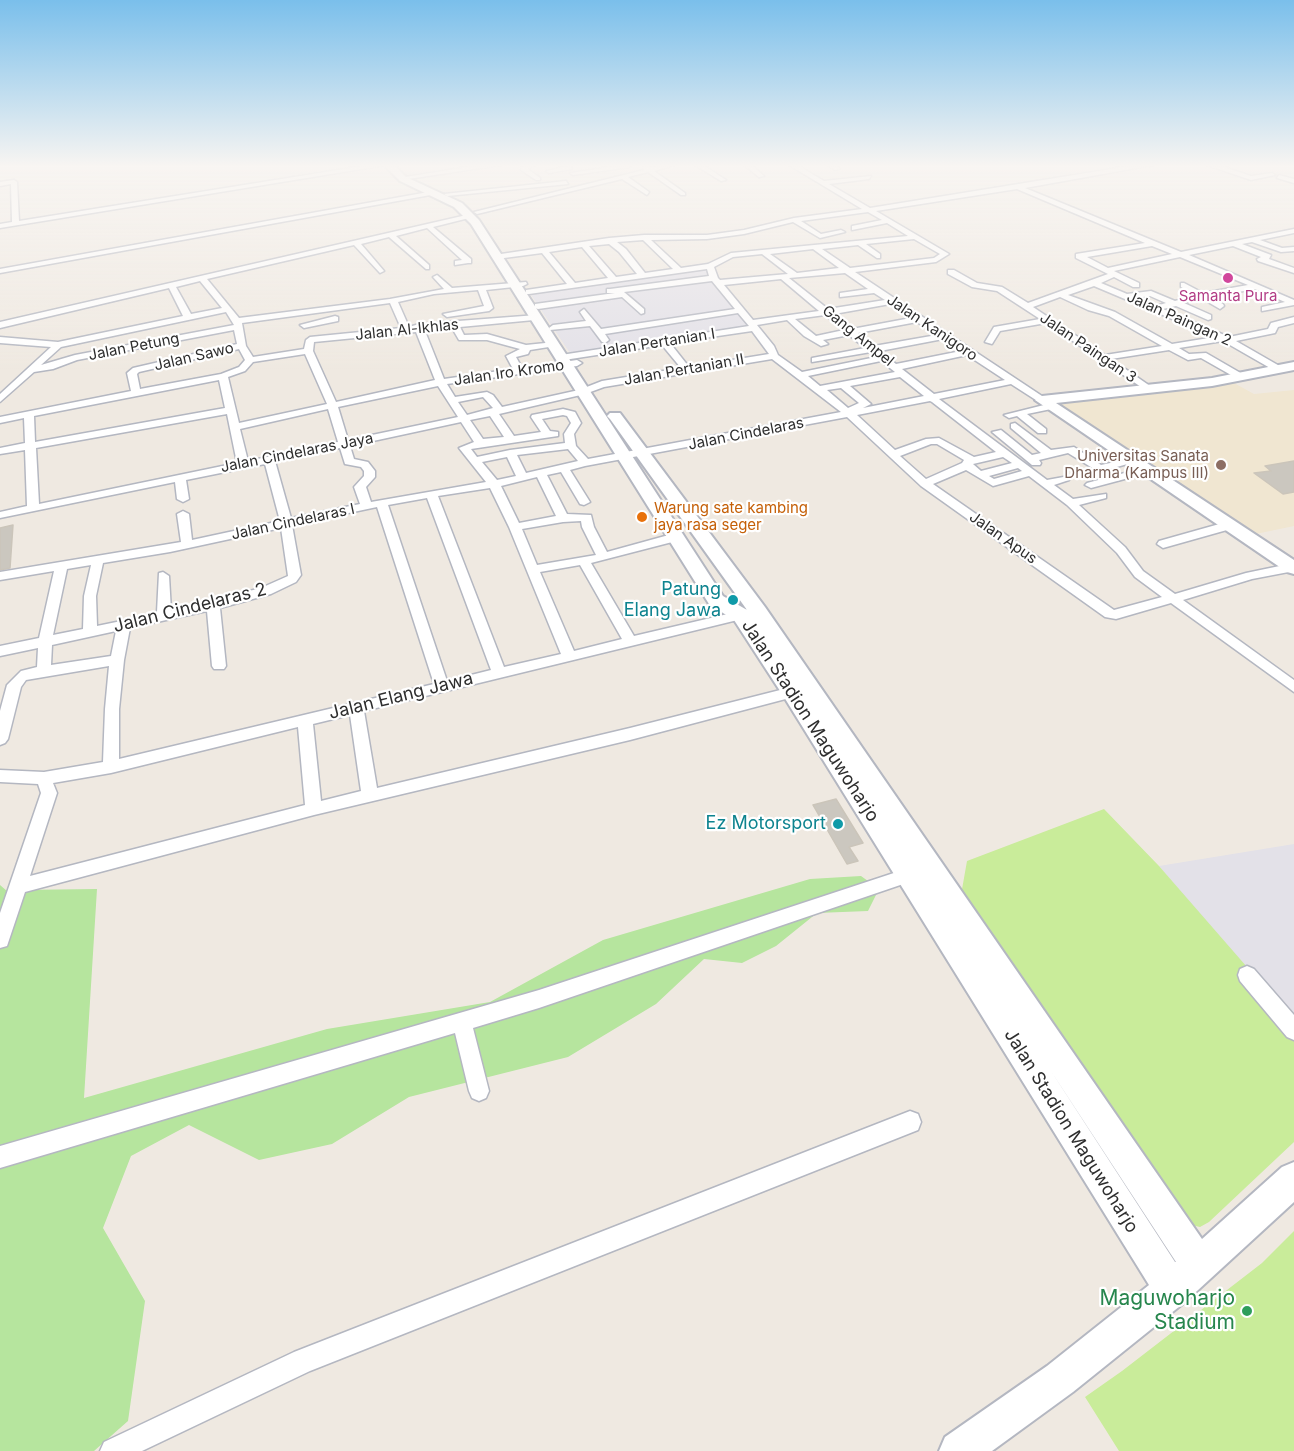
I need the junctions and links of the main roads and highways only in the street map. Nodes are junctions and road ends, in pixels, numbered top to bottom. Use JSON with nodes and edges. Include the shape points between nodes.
{"nodes":[{"id":1,"x":480,"y":233,"type":"edge"},
{"id":2,"x":484,"y":233,"type":"edge"},
{"id":3,"x":543,"y":323,"type":"junction"},
{"id":4,"x":1287,"y":368,"type":"edge"},
{"id":5,"x":588,"y":390,"type":"junction"},
{"id":6,"x":634,"y":454,"type":"junction"},
{"id":7,"x":1294,"y":568,"type":"edge"},
{"id":8,"x":739,"y":586,"type":"junction"},
{"id":9,"x":712,"y":593,"type":"junction"},
{"id":10,"x":749,"y":613,"type":"junction"},
{"id":11,"x":961,"y":935,"type":"junction"},
{"id":12,"x":1294,"y":1179,"type":"edge"},
{"id":13,"x":1185,"y":1277,"type":"junction"},
{"id":14,"x":959,"y":1451,"type":"edge"}],
"edges":[{"from":1,"to":3,"type":"main road","name":"Jalan Stadion Maguwoharjo"},
{"from":2,"to":3,"type":"main road","name":"Jalan Stadion Maguwoharjo","via":[[504,256]]},
{"from":3,"to":5,"type":"main road","name":"Jalan Stadion Maguwoharjo"},
{"from":4,"to":7,"type":"main road","via":[[1047,403]]},
{"from":5,"to":6,"type":"main road","name":"Jalan Stadion Maguwoharjo"},
{"from":5,"to":6,"type":"main road","name":"Jalan Stadion Maguwoharjo","via":[[585,418]]},
{"from":6,"to":8,"type":"main road","name":"Jalan Stadion Maguwoharjo"},
{"from":6,"to":9,"type":"main road","name":"Jalan Stadion Maguwoharjo","via":[[676,537]]},
{"from":8,"to":9,"type":"main road"},
{"from":8,"to":10,"type":"main road","name":"Jalan Stadion Maguwoharjo"},
{"from":9,"to":10,"type":"main road","name":"Jalan Stadion Maguwoharjo","via":[[721,604]]},
{"from":10,"to":11,"type":"main road","name":"Jalan Stadion Maguwoharjo"},
{"from":10,"to":11,"type":"main road","name":"Jalan Stadion Maguwoharjo","via":[[792,692],[909,875]]},
{"from":11,"to":13,"type":"main road","name":"Jalan Stadion Maguwoharjo"},
{"from":11,"to":13,"type":"main road","name":"Jalan Stadion Maguwoharjo"},
{"from":12,"to":13,"type":"main road"},
{"from":13,"to":14,"type":"main road","via":[[1060,1379]]}]}
